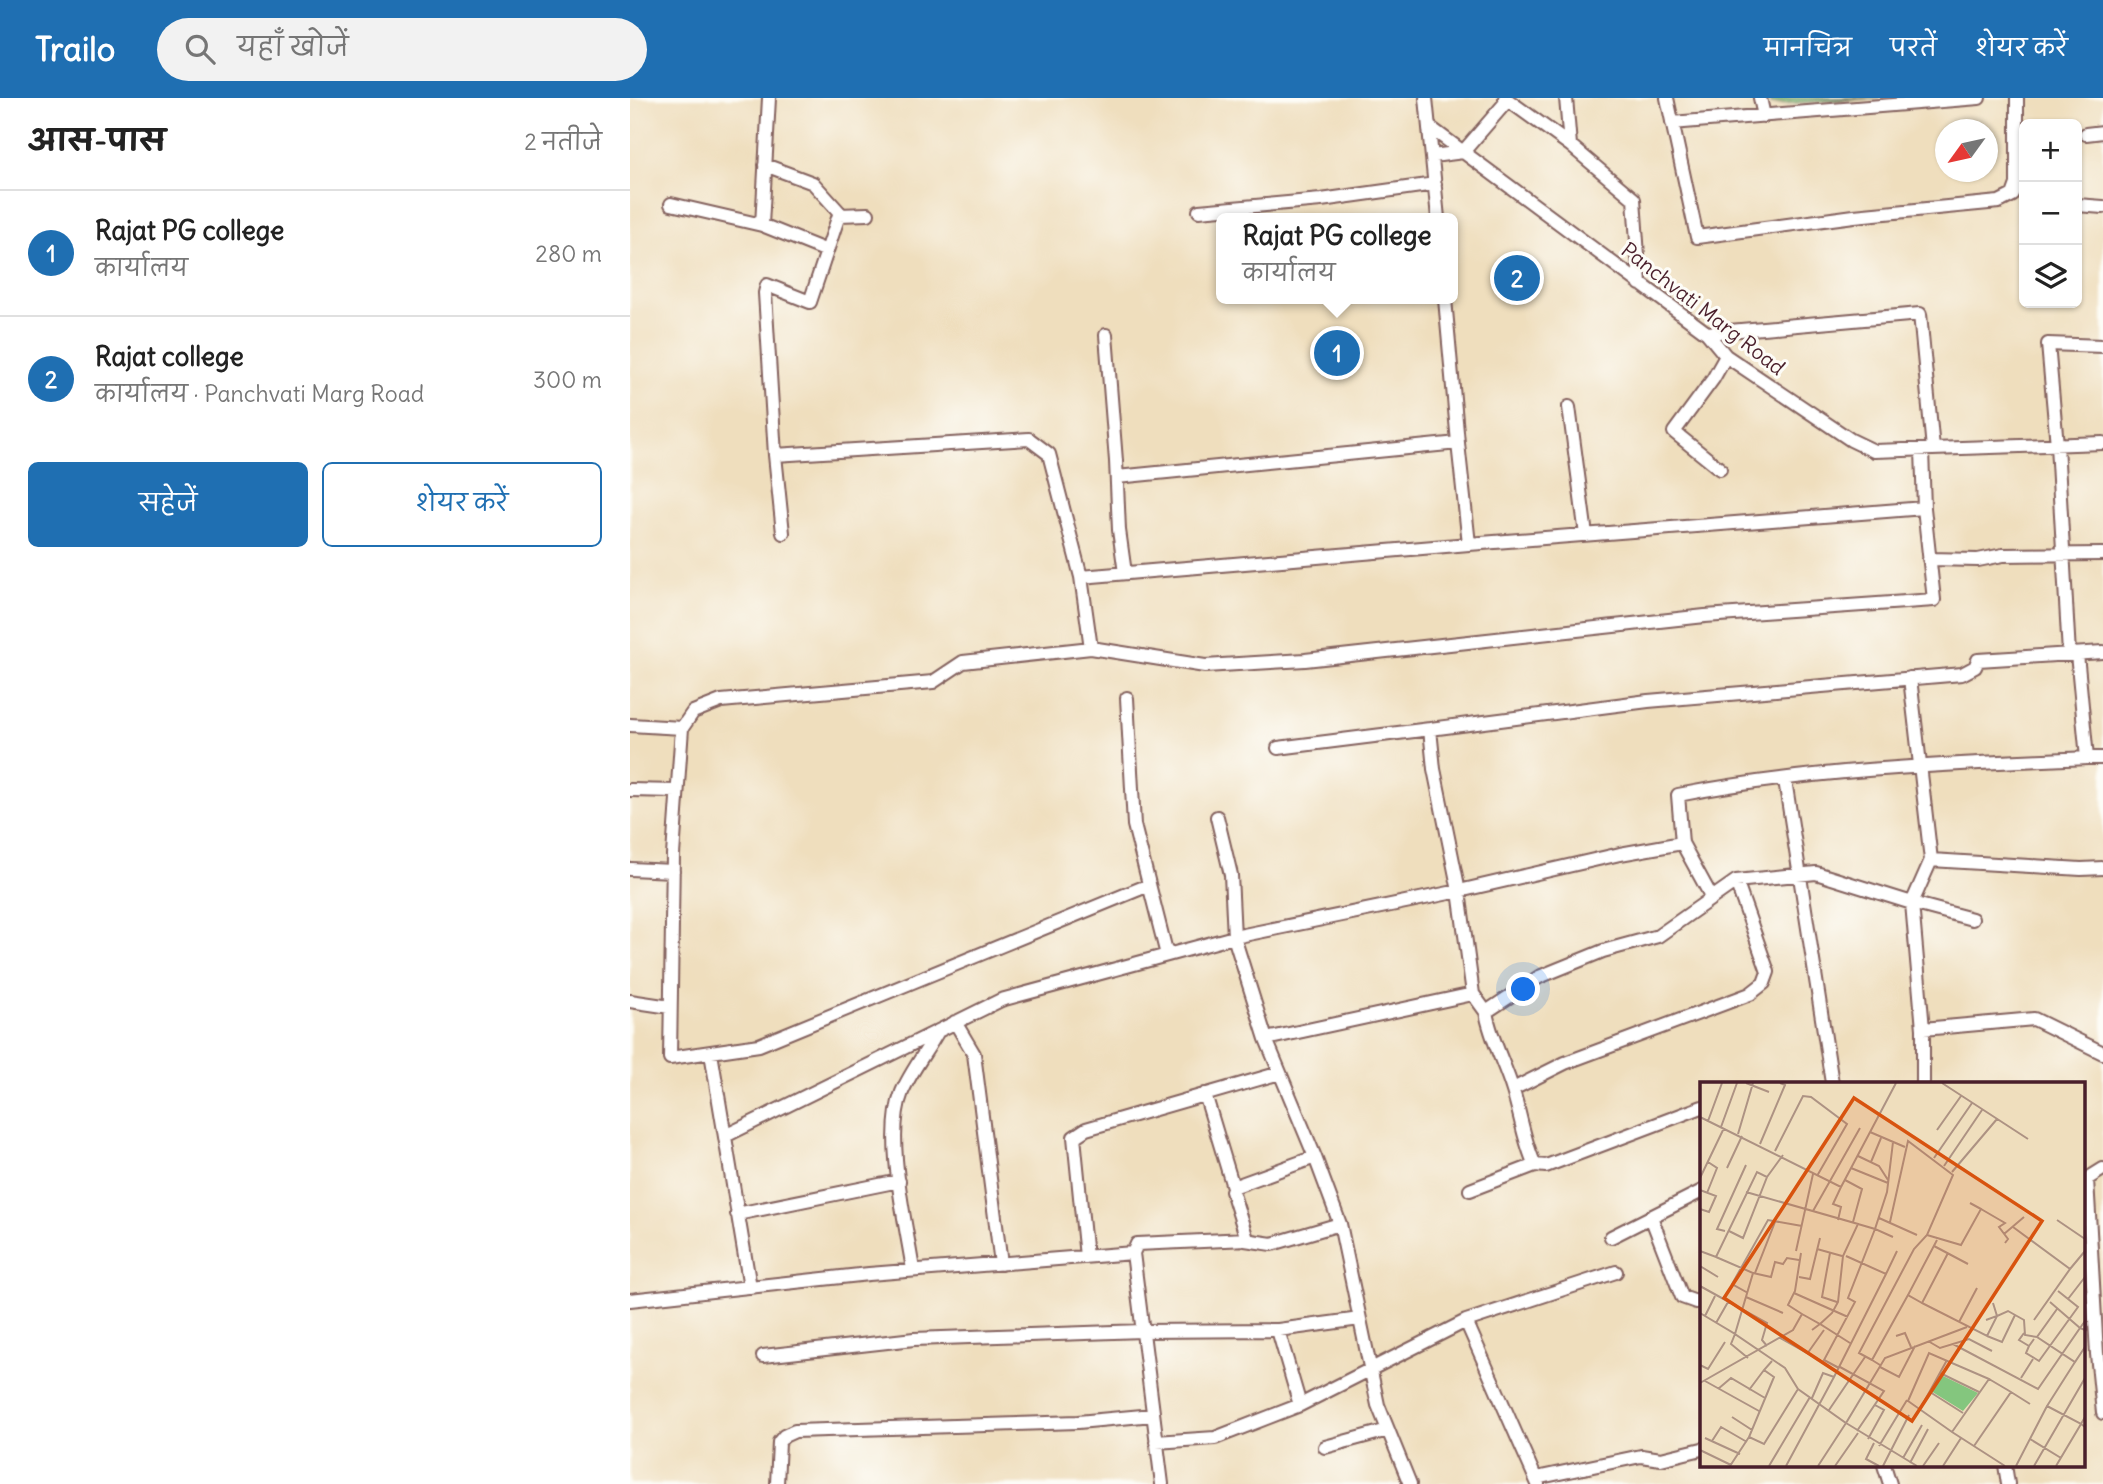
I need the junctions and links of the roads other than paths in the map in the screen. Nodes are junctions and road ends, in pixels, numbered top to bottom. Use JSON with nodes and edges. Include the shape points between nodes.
{"nodes":[{"id":1,"x":769,"y":98,"type":"edge"},
{"id":2,"x":1426,"y":98,"type":"edge"},
{"id":3,"x":1566,"y":98,"type":"edge"},
{"id":4,"x":1667,"y":98,"type":"edge"},
{"id":5,"x":1760,"y":98,"type":"edge"},
{"id":6,"x":1979,"y":98,"type":"edge"},
{"id":7,"x":2017,"y":98,"type":"edge"},
{"id":8,"x":1506,"y":99,"type":"edge"},
{"id":9,"x":1897,"y":101,"type":"edge"},
{"id":10,"x":1765,"y":116,"type":"junction"},
{"id":11,"x":1672,"y":123,"type":"junction"},
{"id":12,"x":1431,"y":128,"type":"junction"},
{"id":13,"x":2103,"y":132,"type":"edge"},
{"id":14,"x":2086,"y":134,"type":"dead end"},
{"id":15,"x":1570,"y":145,"type":"junction"},
{"id":16,"x":1463,"y":152,"type":"junction"},
{"id":17,"x":1433,"y":156,"type":"junction"},
{"id":18,"x":765,"y":166,"type":"junction"},
{"id":19,"x":1435,"y":184,"type":"junction"},
{"id":20,"x":2018,"y":196,"type":"edge"},
{"id":21,"x":671,"y":204,"type":"dead end"},
{"id":22,"x":2082,"y":205,"type":"edge"},
{"id":23,"x":2103,"y":207,"type":"edge"},
{"id":24,"x":1199,"y":211,"type":"dead end"},
{"id":25,"x":1438,"y":213,"type":"edge"},
{"id":26,"x":868,"y":214,"type":"dead end"},
{"id":27,"x":842,"y":215,"type":"junction"},
{"id":28,"x":762,"y":225,"type":"junction"},
{"id":29,"x":827,"y":250,"type":"junction"},
{"id":30,"x":1640,"y":284,"type":"junction"},
{"id":31,"x":1446,"y":304,"type":"edge"},
{"id":32,"x":1707,"y":333,"type":"junction"},
{"id":33,"x":1106,"y":335,"type":"dead end"},
{"id":34,"x":2103,"y":346,"type":"edge"},
{"id":35,"x":1726,"y":356,"type":"junction"},
{"id":36,"x":1569,"y":407,"type":"dead end"},
{"id":37,"x":1458,"y":443,"type":"junction"},
{"id":38,"x":2103,"y":443,"type":"edge"},
{"id":39,"x":2057,"y":445,"type":"junction"},
{"id":40,"x":1928,"y":450,"type":"junction"},
{"id":41,"x":775,"y":456,"type":"junction"},
{"id":42,"x":1720,"y":468,"type":"dead end"},
{"id":43,"x":1117,"y":477,"type":"junction"},
{"id":44,"x":1924,"y":508,"type":"junction"},
{"id":45,"x":783,"y":533,"type":"dead end"},
{"id":46,"x":1586,"y":535,"type":"junction"},
{"id":47,"x":1469,"y":544,"type":"junction"},
{"id":48,"x":2103,"y":554,"type":"edge"},
{"id":49,"x":2064,"y":555,"type":"junction"},
{"id":50,"x":1929,"y":559,"type":"junction"},
{"id":51,"x":1125,"y":573,"type":"junction"},
{"id":52,"x":1081,"y":577,"type":"junction"},
{"id":53,"x":1091,"y":648,"type":"junction"},
{"id":54,"x":2103,"y":652,"type":"edge"},
{"id":55,"x":2073,"y":654,"type":"junction"},
{"id":56,"x":1910,"y":678,"type":"junction"},
{"id":57,"x":1127,"y":698,"type":"dead end"},
{"id":58,"x":630,"y":725,"type":"edge"},
{"id":59,"x":682,"y":728,"type":"junction"},
{"id":60,"x":1430,"y":729,"type":"junction"},
{"id":61,"x":1278,"y":748,"type":"dead end"},
{"id":62,"x":2087,"y":758,"type":"junction"},
{"id":63,"x":2103,"y":758,"type":"edge"},
{"id":64,"x":1920,"y":767,"type":"junction"},
{"id":65,"x":2103,"y":768,"type":"edge"},
{"id":66,"x":1785,"y":780,"type":"junction"},
{"id":67,"x":630,"y":790,"type":"edge"},
{"id":68,"x":677,"y":792,"type":"junction"},
{"id":69,"x":1217,"y":817,"type":"dead end"},
{"id":70,"x":1682,"y":843,"type":"junction"},
{"id":71,"x":1931,"y":860,"type":"junction"},
{"id":72,"x":2103,"y":868,"type":"edge"},
{"id":73,"x":630,"y":869,"type":"edge"},
{"id":74,"x":673,"y":871,"type":"junction"},
{"id":75,"x":1800,"y":874,"type":"junction"},
{"id":76,"x":1736,"y":881,"type":"junction"},
{"id":77,"x":1149,"y":885,"type":"junction"},
{"id":78,"x":1459,"y":891,"type":"junction"},
{"id":79,"x":1712,"y":898,"type":"junction"},
{"id":80,"x":1912,"y":903,"type":"junction"},
{"id":81,"x":1972,"y":919,"type":"dead end"},
{"id":82,"x":1234,"y":937,"type":"junction"},
{"id":83,"x":1167,"y":955,"type":"junction"},
{"id":84,"x":1473,"y":994,"type":"junction"},
{"id":85,"x":630,"y":1002,"type":"edge"},
{"id":86,"x":670,"y":1007,"type":"junction"},
{"id":87,"x":1486,"y":1012,"type":"junction"},
{"id":88,"x":955,"y":1022,"type":"junction"},
{"id":89,"x":1923,"y":1029,"type":"junction"},
{"id":90,"x":938,"y":1031,"type":"junction"},
{"id":91,"x":1266,"y":1039,"type":"junction"},
{"id":92,"x":711,"y":1053,"type":"junction"},
{"id":93,"x":2103,"y":1053,"type":"edge"},
{"id":94,"x":1280,"y":1073,"type":"junction"},
{"id":95,"x":1832,"y":1082,"type":"edge"},
{"id":96,"x":1923,"y":1082,"type":"edge"},
{"id":97,"x":1513,"y":1089,"type":"junction"},
{"id":98,"x":1205,"y":1094,"type":"junction"},
{"id":99,"x":1700,"y":1108,"type":"edge"},
{"id":100,"x":724,"y":1136,"type":"junction"},
{"id":101,"x":1315,"y":1157,"type":"junction"},
{"id":102,"x":1535,"y":1165,"type":"junction"},
{"id":103,"x":2103,"y":1169,"type":"edge"},
{"id":104,"x":899,"y":1181,"type":"junction"},
{"id":105,"x":1233,"y":1187,"type":"junction"},
{"id":106,"x":1470,"y":1190,"type":"dead end"},
{"id":107,"x":1700,"y":1192,"type":"edge"},
{"id":108,"x":737,"y":1214,"type":"junction"},
{"id":109,"x":1651,"y":1217,"type":"junction"},
{"id":110,"x":1340,"y":1224,"type":"junction"},
{"id":111,"x":1611,"y":1237,"type":"dead end"},
{"id":112,"x":1245,"y":1240,"type":"junction"},
{"id":113,"x":1133,"y":1254,"type":"junction"},
{"id":114,"x":1086,"y":1257,"type":"junction"},
{"id":115,"x":1001,"y":1264,"type":"junction"},
{"id":116,"x":913,"y":1270,"type":"junction"},
{"id":117,"x":1616,"y":1272,"type":"dead end"},
{"id":118,"x":750,"y":1287,"type":"junction"},
{"id":119,"x":630,"y":1300,"type":"edge"},
{"id":120,"x":1700,"y":1301,"type":"edge"},
{"id":121,"x":1360,"y":1319,"type":"junction"},
{"id":122,"x":1466,"y":1321,"type":"junction"},
{"id":123,"x":1278,"y":1329,"type":"junction"},
{"id":124,"x":1142,"y":1331,"type":"junction"},
{"id":125,"x":2100,"y":1353,"type":"edge"},
{"id":126,"x":763,"y":1356,"type":"dead end"},
{"id":127,"x":1371,"y":1368,"type":"junction"},
{"id":128,"x":1300,"y":1405,"type":"junction"},
{"id":129,"x":2103,"y":1413,"type":"edge"},
{"id":130,"x":1153,"y":1415,"type":"junction"},
{"id":131,"x":1388,"y":1430,"type":"junction"},
{"id":132,"x":1156,"y":1442,"type":"junction"},
{"id":133,"x":1325,"y":1447,"type":"dead end"},
{"id":134,"x":1700,"y":1449,"type":"edge"},
{"id":135,"x":1884,"y":1466,"type":"edge"},
{"id":136,"x":2006,"y":1466,"type":"edge"},
{"id":137,"x":1537,"y":1481,"type":"edge"},
{"id":138,"x":777,"y":1484,"type":"edge"},
{"id":139,"x":1161,"y":1484,"type":"edge"},
{"id":140,"x":1410,"y":1484,"type":"edge"},
{"id":141,"x":1890,"y":1484,"type":"edge"},
{"id":142,"x":2008,"y":1484,"type":"edge"}],
"edges":[{"from":1,"to":18,"type":"street"},
{"from":2,"to":12,"type":"street"},
{"from":3,"to":15,"type":"street"},
{"from":4,"to":11,"type":"street"},
{"from":5,"to":10,"type":"street"},
{"from":6,"to":9,"type":"street"},
{"from":7,"to":20,"type":"street"},
{"from":8,"to":15,"type":"street"},
{"from":8,"to":16,"type":"street"},
{"from":9,"to":10,"type":"street"},
{"from":10,"to":11,"type":"street"},
{"from":11,"to":20,"type":"street","via":[[1697,237],[1986,204]]},
{"from":12,"to":16,"type":"street","name":"Panchvati Marg Road"},
{"from":12,"to":17,"type":"street"},
{"from":13,"to":14,"type":"street"},
{"from":15,"to":30,"type":"street","via":[[1634,199]]},
{"from":16,"to":17,"type":"street"},
{"from":16,"to":30,"type":"street","name":"Panchvati Marg Road"},
{"from":17,"to":19,"type":"street"},
{"from":18,"to":27,"type":"street","via":[[813,183]]},
{"from":18,"to":28,"type":"street"},
{"from":19,"to":24,"type":"street"},
{"from":19,"to":25,"type":"street"},
{"from":21,"to":28,"type":"street"},
{"from":22,"to":23,"type":"street"},
{"from":26,"to":27,"type":"street"},
{"from":27,"to":29,"type":"street"},
{"from":28,"to":29,"type":"street"},
{"from":29,"to":41,"type":"street","via":[[810,302],[767,285]]},
{"from":30,"to":32,"type":"street","name":"Panchvati Marg Road"},
{"from":31,"to":37,"type":"street"},
{"from":32,"to":35,"type":"street","name":"Panchvati Marg Road"},
{"from":32,"to":40,"type":"street","via":[[1920,314]]},
{"from":33,"to":43,"type":"street"},
{"from":34,"to":39,"type":"street","via":[[2048,344]]},
{"from":35,"to":40,"type":"street","name":"Panchvati Marg Road","via":[[1874,451]]},
{"from":35,"to":42,"type":"street","via":[[1674,432]]},
{"from":36,"to":46,"type":"street"},
{"from":37,"to":43,"type":"street"},
{"from":37,"to":47,"type":"street"},
{"from":38,"to":39,"type":"street","name":"Panchvati Marg Road"},
{"from":39,"to":40,"type":"street","name":"Panchvati Marg Road"},
{"from":39,"to":49,"type":"street"},
{"from":40,"to":44,"type":"street"},
{"from":41,"to":45,"type":"street"},
{"from":41,"to":52,"type":"street","via":[[1029,439],[1049,454]]},
{"from":43,"to":51,"type":"street"},
{"from":44,"to":46,"type":"street"},
{"from":44,"to":50,"type":"street"},
{"from":46,"to":47,"type":"street"},
{"from":47,"to":51,"type":"street"},
{"from":48,"to":49,"type":"street"},
{"from":49,"to":50,"type":"street"},
{"from":49,"to":55,"type":"street"},
{"from":50,"to":53,"type":"street","via":[[1934,600],[1705,616],[1218,666]]},
{"from":51,"to":52,"type":"street"},
{"from":52,"to":53,"type":"street"},
{"from":53,"to":59,"type":"street","via":[[963,662],[933,682],[721,701],[693,712]]},
{"from":54,"to":55,"type":"street"},
{"from":55,"to":56,"type":"street","via":[[1978,660],[1962,674]]},
{"from":55,"to":62,"type":"street"},
{"from":56,"to":60,"type":"street","via":[[1648,701]]},
{"from":56,"to":64,"type":"street"},
{"from":57,"to":77,"type":"street","via":[[1134,825]]},
{"from":58,"to":59,"type":"street"},
{"from":59,"to":68,"type":"street"},
{"from":60,"to":61,"type":"street"},
{"from":60,"to":78,"type":"street"},
{"from":62,"to":63,"type":"street"},
{"from":62,"to":64,"type":"street"},
{"from":63,"to":65,"type":"street"},
{"from":64,"to":66,"type":"street"},
{"from":64,"to":71,"type":"street"},
{"from":66,"to":70,"type":"street","via":[[1678,795]]},
{"from":66,"to":75,"type":"street"},
{"from":67,"to":68,"type":"street"},
{"from":68,"to":74,"type":"street"},
{"from":69,"to":82,"type":"street","via":[[1231,875]]},
{"from":70,"to":78,"type":"street"},
{"from":70,"to":79,"type":"street"},
{"from":71,"to":72,"type":"street"},
{"from":71,"to":80,"type":"street"},
{"from":73,"to":74,"type":"street"},
{"from":74,"to":86,"type":"street"},
{"from":75,"to":76,"type":"street"},
{"from":75,"to":80,"type":"street","via":[[1816,873]]},
{"from":75,"to":95,"type":"street"},
{"from":76,"to":79,"type":"street"},
{"from":76,"to":97,"type":"street","via":[[1768,972],[1764,983],[1750,994],[1565,1063]]},
{"from":77,"to":83,"type":"street"},
{"from":77,"to":92,"type":"street","via":[[759,1045]]},
{"from":78,"to":82,"type":"street"},
{"from":78,"to":84,"type":"street"},
{"from":79,"to":87,"type":"street","via":[[1658,936],[1603,951],[1539,977]]},
{"from":80,"to":81,"type":"street"},
{"from":80,"to":89,"type":"street"},
{"from":82,"to":83,"type":"street"},
{"from":82,"to":91,"type":"street"},
{"from":83,"to":88,"type":"street","via":[[1001,999]]},
{"from":84,"to":87,"type":"street"},
{"from":84,"to":91,"type":"street"},
{"from":85,"to":86,"type":"street"},
{"from":86,"to":92,"type":"street","via":[[670,1059]]},
{"from":87,"to":97,"type":"street"},
{"from":88,"to":90,"type":"street"},
{"from":88,"to":115,"type":"street","via":[[974,1054]]},
{"from":89,"to":93,"type":"street","via":[[2034,1019]]},
{"from":89,"to":96,"type":"street"},
{"from":90,"to":100,"type":"street"},
{"from":90,"to":104,"type":"street","via":[[902,1093],[894,1130]]},
{"from":91,"to":94,"type":"street"},
{"from":92,"to":100,"type":"street"},
{"from":94,"to":98,"type":"street"},
{"from":94,"to":101,"type":"street"},
{"from":97,"to":102,"type":"street"},
{"from":98,"to":105,"type":"street"},
{"from":98,"to":114,"type":"street","via":[[1086,1129],[1074,1137]]},
{"from":99,"to":102,"type":"street","via":[[1546,1166]]},
{"from":100,"to":108,"type":"street"},
{"from":101,"to":105,"type":"street"},
{"from":101,"to":110,"type":"street"},
{"from":102,"to":106,"type":"street"},
{"from":103,"to":125,"type":"street","via":[[2087,1179]]},
{"from":104,"to":108,"type":"street"},
{"from":104,"to":116,"type":"street"},
{"from":105,"to":112,"type":"street","via":[[1248,1237]]},
{"from":107,"to":109,"type":"street"},
{"from":108,"to":118,"type":"street"},
{"from":109,"to":111,"type":"street"},
{"from":109,"to":120,"type":"street","via":[[1682,1297]]},
{"from":110,"to":112,"type":"street","via":[[1272,1244]]},
{"from":110,"to":121,"type":"street"},
{"from":112,"to":113,"type":"street","via":[[1137,1244]]},
{"from":113,"to":114,"type":"street"},
{"from":113,"to":124,"type":"street"},
{"from":114,"to":115,"type":"street"},
{"from":115,"to":116,"type":"street"},
{"from":116,"to":118,"type":"street"},
{"from":117,"to":122,"type":"street"},
{"from":118,"to":119,"type":"street"},
{"from":121,"to":123,"type":"street"},
{"from":121,"to":127,"type":"street"},
{"from":122,"to":127,"type":"street"},
{"from":122,"to":137,"type":"street"},
{"from":123,"to":124,"type":"street"},
{"from":123,"to":128,"type":"street"},
{"from":124,"to":126,"type":"street","via":[[914,1339]]},
{"from":124,"to":130,"type":"street"},
{"from":125,"to":129,"type":"street"},
{"from":127,"to":128,"type":"street"},
{"from":127,"to":131,"type":"street"},
{"from":128,"to":132,"type":"street","via":[[1215,1438]]},
{"from":130,"to":132,"type":"street"},
{"from":130,"to":138,"type":"street","via":[[1078,1422],[795,1431],[779,1442]]},
{"from":131,"to":133,"type":"street"},
{"from":131,"to":140,"type":"street"},
{"from":132,"to":139,"type":"street"},
{"from":134,"to":137,"type":"street","via":[[1661,1459],[1642,1456]]},
{"from":135,"to":141,"type":"street"},
{"from":136,"to":142,"type":"street"}]}
